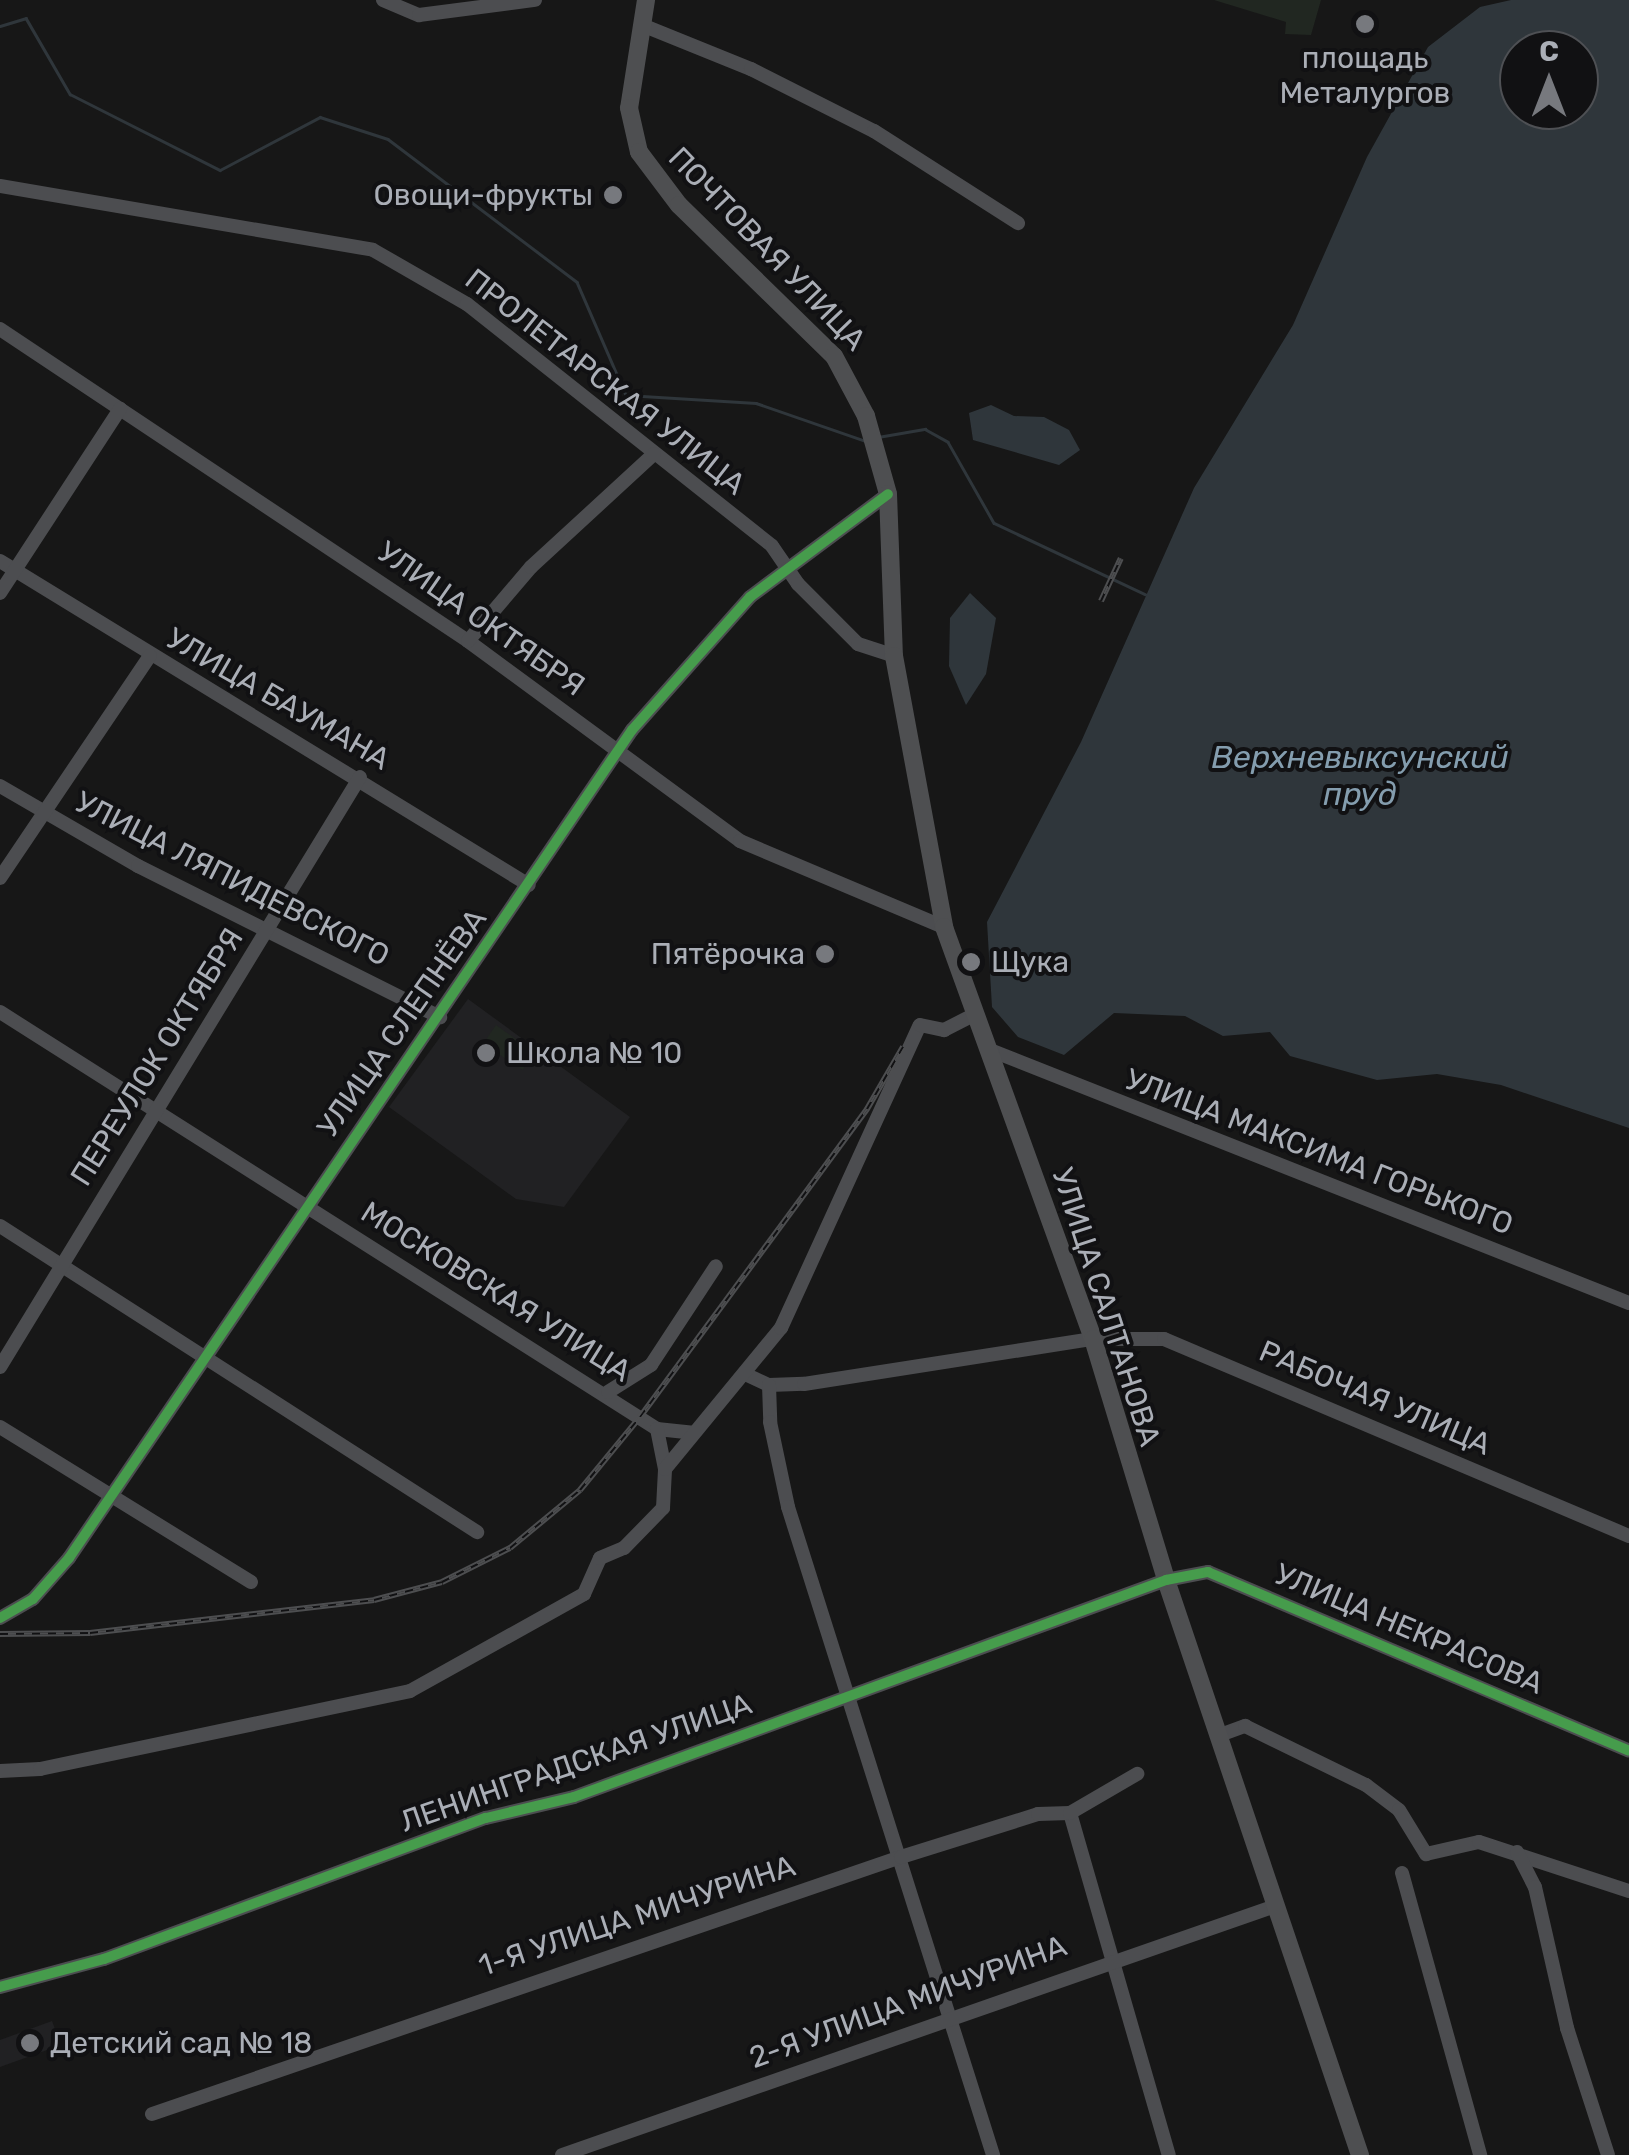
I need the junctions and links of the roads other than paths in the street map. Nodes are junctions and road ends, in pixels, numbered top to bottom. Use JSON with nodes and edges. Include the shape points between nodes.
{"nodes":[{"id":1,"x":383,"y":0,"type":"edge"},
{"id":2,"x":535,"y":0,"type":"edge"},
{"id":3,"x":646,"y":0,"type":"edge"},
{"id":4,"x":642,"y":25,"type":"junction"},
{"id":5,"x":0,"y":186,"type":"edge"},
{"id":6,"x":1018,"y":223,"type":"dead end"},
{"id":7,"x":0,"y":330,"type":"edge"},
{"id":8,"x":120,"y":409,"type":"junction"},
{"id":9,"x":654,"y":454,"type":"junction"},
{"id":10,"x":879,"y":460,"type":"joint"},
{"id":11,"x":888,"y":494,"type":"junction"},
{"id":12,"x":0,"y":561,"type":"edge"},
{"id":13,"x":789,"y":564,"type":"junction"},
{"id":14,"x":14,"y":570,"type":"junction"},
{"id":15,"x":0,"y":593,"type":"edge"},
{"id":16,"x":468,"y":640,"type":"junction"},
{"id":17,"x":150,"y":656,"type":"junction"},
{"id":18,"x":894,"y":656,"type":"junction"},
{"id":19,"x":618,"y":749,"type":"junction"},
{"id":20,"x":360,"y":777,"type":"junction"},
{"id":21,"x":0,"y":786,"type":"edge"},
{"id":22,"x":44,"y":813,"type":"junction"},
{"id":23,"x":0,"y":878,"type":"edge"},
{"id":24,"x":529,"y":885,"type":"junction"},
{"id":25,"x":944,"y":927,"type":"junction"},
{"id":26,"x":268,"y":932,"type":"junction"},
{"id":27,"x":0,"y":1012,"type":"edge"},
{"id":28,"x":973,"y":1015,"type":"junction"},
{"id":29,"x":440,"y":1018,"type":"junction"},
{"id":30,"x":990,"y":1050,"type":"junction"},
{"id":31,"x":154,"y":1109,"type":"junction"},
{"id":32,"x":305,"y":1203,"type":"junction"},
{"id":33,"x":0,"y":1226,"type":"edge"},
{"id":34,"x":62,"y":1262,"type":"junction"},
{"id":35,"x":716,"y":1266,"type":"dead end"},
{"id":36,"x":1629,"y":1303,"type":"edge"},
{"id":37,"x":1093,"y":1338,"type":"junction"},
{"id":38,"x":206,"y":1353,"type":"junction"},
{"id":39,"x":0,"y":1367,"type":"edge"},
{"id":40,"x":745,"y":1374,"type":"junction"},
{"id":41,"x":770,"y":1385,"type":"junction"},
{"id":42,"x":608,"y":1392,"type":"junction"},
{"id":43,"x":0,"y":1426,"type":"edge"},
{"id":44,"x":657,"y":1429,"type":"junction"},
{"id":45,"x":693,"y":1433,"type":"junction"},
{"id":46,"x":665,"y":1470,"type":"junction"},
{"id":47,"x":111,"y":1495,"type":"junction"},
{"id":48,"x":478,"y":1532,"type":"dead end"},
{"id":49,"x":1629,"y":1536,"type":"edge"},
{"id":50,"x":1166,"y":1580,"type":"junction"},
{"id":51,"x":251,"y":1582,"type":"dead end"},
{"id":52,"x":0,"y":1618,"type":"edge"},
{"id":53,"x":850,"y":1693,"type":"junction"},
{"id":54,"x":1220,"y":1735,"type":"junction"},
{"id":55,"x":1629,"y":1751,"type":"edge"},
{"id":56,"x":0,"y":1772,"type":"edge"},
{"id":57,"x":1137,"y":1774,"type":"dead end"},
{"id":58,"x":1070,"y":1813,"type":"junction"},
{"id":59,"x":1518,"y":1852,"type":"junction"},
{"id":60,"x":901,"y":1857,"type":"junction"},
{"id":61,"x":1547,"y":1860,"type":"junction"},
{"id":62,"x":1402,"y":1873,"type":"dead end"},
{"id":63,"x":1535,"y":1887,"type":"junction"},
{"id":64,"x":1629,"y":1892,"type":"edge"},
{"id":65,"x":1275,"y":1906,"type":"junction"},
{"id":66,"x":1113,"y":1959,"type":"junction"},
{"id":67,"x":0,"y":1987,"type":"edge"},
{"id":68,"x":951,"y":2016,"type":"junction"},
{"id":69,"x":152,"y":2114,"type":"dead end"},
{"id":70,"x":992,"y":2152,"type":"edge"},
{"id":71,"x":562,"y":2155,"type":"edge"},
{"id":72,"x":975,"y":2155,"type":"edge"},
{"id":73,"x":1169,"y":2155,"type":"edge"},
{"id":74,"x":1360,"y":2155,"type":"edge"},
{"id":75,"x":1480,"y":2155,"type":"edge"},
{"id":76,"x":1608,"y":2155,"type":"edge"}],
"edges":[{"from":1,"to":2,"type":"street","via":[[419,16]]},
{"from":3,"to":4,"type":"main road","name":"ПОЧТОВАЯ УЛИЦА"},
{"from":4,"to":6,"type":"street","via":[[874,131]]},
{"from":4,"to":10,"type":"main road","name":"ПОЧТОВАЯ УЛИЦА","via":[[629,108],[639,152],[678,205],[834,356],[866,416]]},
{"from":5,"to":9,"type":"street","name":"ПРОЛЕТАРСКАЯ УЛИЦА","via":[[373,250],[467,304]]},
{"from":7,"to":8,"type":"street","name":"УЛИЦА ОКТЯБРЯ"},
{"from":8,"to":14,"type":"street"},
{"from":8,"to":16,"type":"street","name":"УЛИЦА ОКТЯБРЯ"},
{"from":9,"to":13,"type":"street","name":"ПРОЛЕТАРСКАЯ УЛИЦА"},
{"from":9,"to":16,"type":"street","via":[[531,567]]},
{"from":10,"to":11,"type":"main road","name":"УЛИЦА САЛТАНОВА"},
{"from":11,"to":13,"type":"street","name":"УЛИЦА СЛЕПНЁВА"},
{"from":11,"to":18,"type":"main road","name":"УЛИЦА САЛТАНОВА"},
{"from":12,"to":14,"type":"street","name":"УЛИЦА БАУМАНА"},
{"from":13,"to":18,"type":"street","name":"ПРОЛЕТАРСКАЯ УЛИЦА","via":[[798,584],[858,644]]},
{"from":13,"to":19,"type":"street","name":"УЛИЦА СЛЕПНЁВА","via":[[712,637]]},
{"from":14,"to":15,"type":"street"},
{"from":14,"to":17,"type":"street","name":"УЛИЦА БАУМАНА"},
{"from":16,"to":19,"type":"street","name":"УЛИЦА ОКТЯБРЯ"},
{"from":17,"to":20,"type":"street","name":"УЛИЦА БАУМАНА"},
{"from":17,"to":22,"type":"street"},
{"from":18,"to":25,"type":"main road","name":"УЛИЦА САЛТАНОВА"},
{"from":19,"to":24,"type":"street","name":"УЛИЦА СЛЕПНЁВА"},
{"from":19,"to":25,"type":"street","name":"УЛИЦА ОКТЯБРЯ","via":[[740,841]]},
{"from":20,"to":24,"type":"street","name":"УЛИЦА БАУМАНА"},
{"from":20,"to":26,"type":"street","name":"ПЕРЕУЛОК ОКТЯБРЯ"},
{"from":21,"to":22,"type":"street","name":"УЛИЦА ЛЯПИДЕВСКОГО"},
{"from":22,"to":23,"type":"street"},
{"from":22,"to":26,"type":"street","name":"УЛИЦА ЛЯПИДЕВСКОГО"},
{"from":24,"to":29,"type":"street","name":"УЛИЦА СЛЕПНЁВА"},
{"from":25,"to":28,"type":"main road","name":"УЛИЦА САЛТАНОВА"},
{"from":26,"to":29,"type":"street","name":"УЛИЦА ЛЯПИДЕВСКОГО"},
{"from":26,"to":31,"type":"street","name":"ПЕРЕУЛОК ОКТЯБРЯ"},
{"from":27,"to":31,"type":"street","name":"МОСКОВСКАЯ УЛИЦА"},
{"from":28,"to":30,"type":"main road","name":"УЛИЦА САЛТАНОВА"},
{"from":28,"to":40,"type":"street","via":[[944,1030],[920,1026],[781,1328]]},
{"from":29,"to":32,"type":"street","name":"УЛИЦА СЛЕПНЁВА"},
{"from":30,"to":36,"type":"street","name":"УЛИЦА МАКСИМА ГОРЬКОГО"},
{"from":30,"to":37,"type":"main road","name":"УЛИЦА САЛТАНОВА"},
{"from":31,"to":32,"type":"street","name":"МОСКОВСКАЯ УЛИЦА"},
{"from":31,"to":34,"type":"street","name":"ПЕРЕУЛОК ОКТЯБРЯ"},
{"from":32,"to":38,"type":"street","name":"УЛИЦА СЛЕПНЁВА"},
{"from":32,"to":42,"type":"street","name":"МОСКОВСКАЯ УЛИЦА"},
{"from":33,"to":34,"type":"street"},
{"from":34,"to":38,"type":"street"},
{"from":34,"to":39,"type":"street","name":"ПЕРЕУЛОК ОКТЯБРЯ"},
{"from":35,"to":42,"type":"street","via":[[658,1356]]},
{"from":37,"to":41,"type":"street","name":"РАБОЧАЯ УЛИЦА","via":[[1046,1351]]},
{"from":37,"to":49,"type":"street","name":"РАБОЧАЯ УЛИЦА","via":[[1164,1339]]},
{"from":37,"to":50,"type":"main road","name":"УЛИЦА САЛТАНОВА"},
{"from":38,"to":47,"type":"street","name":"УЛИЦА СЛЕПНЁВА"},
{"from":38,"to":48,"type":"street"},
{"from":40,"to":41,"type":"street"},
{"from":40,"to":45,"type":"street"},
{"from":41,"to":53,"type":"street","via":[[770,1422],[788,1507]]},
{"from":42,"to":44,"type":"street","name":"МОСКОВСКАЯ УЛИЦА"},
{"from":43,"to":47,"type":"street"},
{"from":44,"to":45,"type":"street"},
{"from":44,"to":46,"type":"street"},
{"from":45,"to":46,"type":"street"},
{"from":46,"to":56,"type":"street","via":[[663,1508],[624,1548],[600,1558],[584,1594],[410,1691]]},
{"from":47,"to":51,"type":"street"},
{"from":47,"to":52,"type":"street","name":"УЛИЦА СЛЕПНЁВА","via":[[50,1582]]},
{"from":50,"to":53,"type":"street","name":"ЛЕНИНГРАДСКАЯ УЛИЦА"},
{"from":50,"to":54,"type":"main road","name":"УЛИЦА САЛТАНОВА"},
{"from":50,"to":55,"type":"street","name":"УЛИЦА НЕКРАСОВА","via":[[1208,1572]]},
{"from":53,"to":60,"type":"street"},
{"from":53,"to":67,"type":"street","name":"ЛЕНИНГРАДСКАЯ УЛИЦА","via":[[104,1959]]},
{"from":54,"to":59,"type":"street","via":[[1245,1726],[1366,1785],[1399,1810],[1426,1854],[1479,1842]]},
{"from":54,"to":65,"type":"main road","name":"УЛИЦА САЛТАНОВА"},
{"from":57,"to":58,"type":"street","name":"1-Я УЛИЦА МИЧУРИНА"},
{"from":58,"to":60,"type":"street","name":"1-Я УЛИЦА МИЧУРИНА","via":[[1038,1814]]},
{"from":58,"to":66,"type":"street"},
{"from":59,"to":61,"type":"street"},
{"from":59,"to":63,"type":"street"},
{"from":60,"to":68,"type":"street"},
{"from":60,"to":69,"type":"street","name":"1-Я УЛИЦА МИЧУРИНА"},
{"from":61,"to":63,"type":"street"},
{"from":61,"to":64,"type":"street"},
{"from":62,"to":75,"type":"street"},
{"from":63,"to":76,"type":"street","via":[[1567,2028]]},
{"from":65,"to":66,"type":"street","name":"2-Я УЛИЦА МИЧУРИНА"},
{"from":65,"to":74,"type":"main road","name":"УЛИЦА САЛТАНОВА"},
{"from":66,"to":68,"type":"street","name":"2-Я УЛИЦА МИЧУРИНА"},
{"from":66,"to":73,"type":"street"},
{"from":68,"to":70,"type":"street"},
{"from":68,"to":71,"type":"street","name":"2-Я УЛИЦА МИЧУРИНА"},
{"from":70,"to":72,"type":"street"}]}
